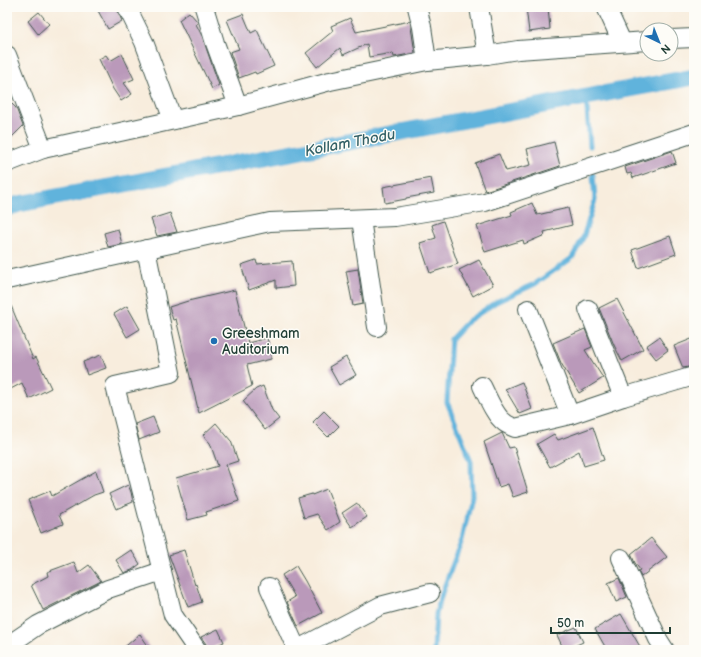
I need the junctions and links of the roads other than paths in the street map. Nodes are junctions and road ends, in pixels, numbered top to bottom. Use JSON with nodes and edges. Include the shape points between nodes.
{"nodes":[{"id":1,"x":127,"y":7,"type":"edge"},
{"id":2,"x":204,"y":7,"type":"edge"},
{"id":3,"x":417,"y":7,"type":"edge"},
{"id":4,"x":479,"y":7,"type":"edge"},
{"id":5,"x":606,"y":7,"type":"edge"},
{"id":6,"x":694,"y":38,"type":"edge"},
{"id":7,"x":679,"y":39,"type":"edge"},
{"id":8,"x":639,"y":41,"type":"edge"},
{"id":9,"x":622,"y":42,"type":"junction"},
{"id":10,"x":7,"y":55,"type":"edge"},
{"id":11,"x":487,"y":55,"type":"junction"},
{"id":12,"x":427,"y":61,"type":"junction"},
{"id":13,"x":238,"y":106,"type":"junction"},
{"id":14,"x":173,"y":120,"type":"junction"},
{"id":15,"x":694,"y":133,"type":"edge"},
{"id":16,"x":43,"y":149,"type":"junction"},
{"id":17,"x":7,"y":163,"type":"edge"},
{"id":18,"x":361,"y":219,"type":"junction"},
{"id":19,"x":146,"y":249,"type":"junction"},
{"id":20,"x":7,"y":280,"type":"edge"},
{"id":21,"x":528,"y":309,"type":"dead end"},
{"id":22,"x":588,"y":309,"type":"dead end"},
{"id":23,"x":377,"y":327,"type":"dead end"},
{"id":24,"x":694,"y":376,"type":"edge"},
{"id":25,"x":482,"y":386,"type":"dead end"},
{"id":26,"x":623,"y":397,"type":"junction"},
{"id":27,"x":570,"y":415,"type":"junction"},
{"id":28,"x":621,"y":558,"type":"dead end"},
{"id":29,"x":162,"y":571,"type":"junction"},
{"id":30,"x":269,"y":587,"type":"dead end"},
{"id":31,"x":430,"y":593,"type":"dead end"},
{"id":32,"x":7,"y":646,"type":"edge"},
{"id":33,"x":197,"y":650,"type":"edge"},
{"id":34,"x":297,"y":650,"type":"edge"},
{"id":35,"x":666,"y":650,"type":"edge"}],
"edges":[{"from":1,"to":14,"type":"street","via":[[144,42]]},
{"from":2,"to":13,"type":"street"},
{"from":3,"to":12,"type":"street"},
{"from":4,"to":11,"type":"street"},
{"from":5,"to":9,"type":"street"},
{"from":6,"to":7,"type":"street"},
{"from":8,"to":9,"type":"street"},
{"from":9,"to":11,"type":"street","via":[[518,50]]},
{"from":10,"to":16,"type":"street"},
{"from":11,"to":12,"type":"street"},
{"from":12,"to":13,"type":"street","via":[[330,81]]},
{"from":13,"to":14,"type":"street"},
{"from":14,"to":16,"type":"street"},
{"from":15,"to":18,"type":"street","via":[[485,202],[395,217]]},
{"from":16,"to":17,"type":"street"},
{"from":18,"to":19,"type":"street","via":[[270,222]]},
{"from":18,"to":23,"type":"street"},
{"from":19,"to":20,"type":"street"},
{"from":19,"to":29,"type":"street","via":[[171,373],[115,386]]},
{"from":21,"to":27,"type":"street"},
{"from":22,"to":26,"type":"street"},
{"from":24,"to":26,"type":"street"},
{"from":25,"to":27,"type":"street","via":[[498,417],[509,426],[516,428]]},
{"from":26,"to":27,"type":"street"},
{"from":28,"to":35,"type":"street","via":[[658,639]]},
{"from":29,"to":32,"type":"street","via":[[108,589],[38,625]]},
{"from":29,"to":33,"type":"street","via":[[173,615]]},
{"from":30,"to":34,"type":"street"},
{"from":31,"to":34,"type":"street","via":[[380,606]]}]}
